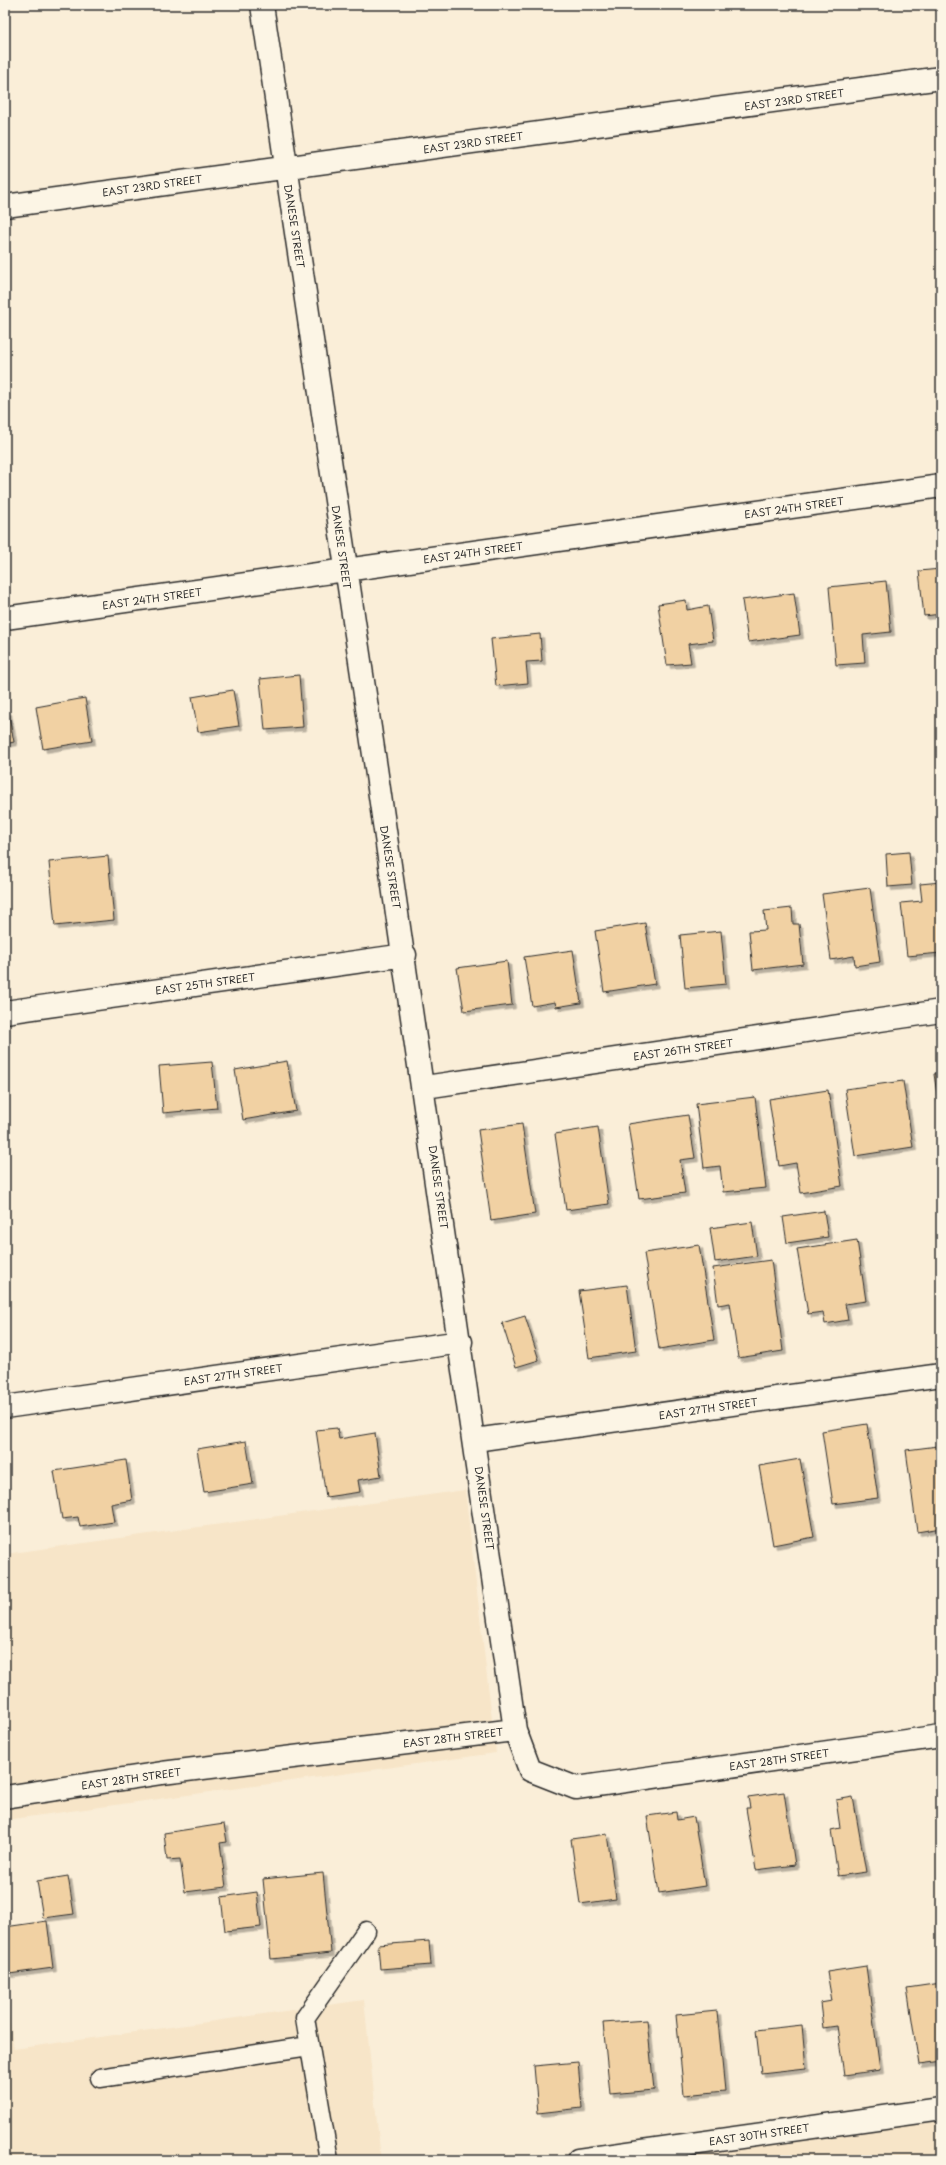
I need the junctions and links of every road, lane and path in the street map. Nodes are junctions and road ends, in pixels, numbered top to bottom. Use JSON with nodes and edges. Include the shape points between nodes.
{"nodes":[{"id":1,"x":262,"y":5,"type":"edge"},
{"id":2,"x":941,"y":78,"type":"edge"},
{"id":3,"x":286,"y":166,"type":"junction"},
{"id":4,"x":5,"y":206,"type":"edge"},
{"id":5,"x":941,"y":486,"type":"edge"},
{"id":6,"x":345,"y":570,"type":"junction"},
{"id":7,"x":5,"y":618,"type":"edge"},
{"id":8,"x":405,"y":955,"type":"junction"},
{"id":9,"x":941,"y":1011,"type":"edge"},
{"id":10,"x":5,"y":1012,"type":"edge"},
{"id":11,"x":425,"y":1087,"type":"junction"},
{"id":12,"x":461,"y":1342,"type":"junction"},
{"id":13,"x":941,"y":1375,"type":"edge"},
{"id":14,"x":5,"y":1407,"type":"edge"},
{"id":15,"x":475,"y":1440,"type":"junction"},
{"id":16,"x":515,"y":1730,"type":"junction"},
{"id":17,"x":941,"y":1736,"type":"edge"},
{"id":18,"x":5,"y":1797,"type":"edge"},
{"id":19,"x":366,"y":1931,"type":"dead end"},
{"id":20,"x":309,"y":2046,"type":"junction"},
{"id":21,"x":100,"y":2078,"type":"dead end"},
{"id":22,"x":941,"y":2109,"type":"edge"},
{"id":23,"x":329,"y":2160,"type":"edge"},
{"id":24,"x":578,"y":2160,"type":"edge"}],
"edges":[{"from":1,"to":3,"type":"street","name":"DANESE STREET"},
{"from":2,"to":3,"type":"street","name":"EAST 23RD STREET"},
{"from":3,"to":4,"type":"street","name":"EAST 23RD STREET"},
{"from":3,"to":6,"type":"street","name":"DANESE STREET"},
{"from":5,"to":6,"type":"street","name":"EAST 24TH STREET"},
{"from":6,"to":7,"type":"street","name":"EAST 24TH STREET"},
{"from":6,"to":8,"type":"street","name":"DANESE STREET"},
{"from":8,"to":10,"type":"street","name":"EAST 25TH STREET"},
{"from":8,"to":11,"type":"street","name":"DANESE STREET"},
{"from":9,"to":11,"type":"street","name":"EAST 26TH STREET"},
{"from":11,"to":12,"type":"street","name":"DANESE STREET"},
{"from":12,"to":14,"type":"street","name":"EAST 27TH STREET"},
{"from":12,"to":15,"type":"street","name":"DANESE STREET"},
{"from":13,"to":15,"type":"street","name":"EAST 27TH STREET"},
{"from":15,"to":16,"type":"street","name":"DANESE STREET"},
{"from":16,"to":17,"type":"street","name":"EAST 28TH STREET","via":[[530,1770],[576,1788]]},
{"from":16,"to":18,"type":"street","name":"EAST 28TH STREET","via":[[162,1773]]},
{"from":19,"to":20,"type":"lane","via":[[305,2018]]},
{"from":20,"to":21,"type":"lane"},
{"from":20,"to":23,"type":"lane"},
{"from":22,"to":24,"type":"street","name":"EAST 30TH STREET"}]}
